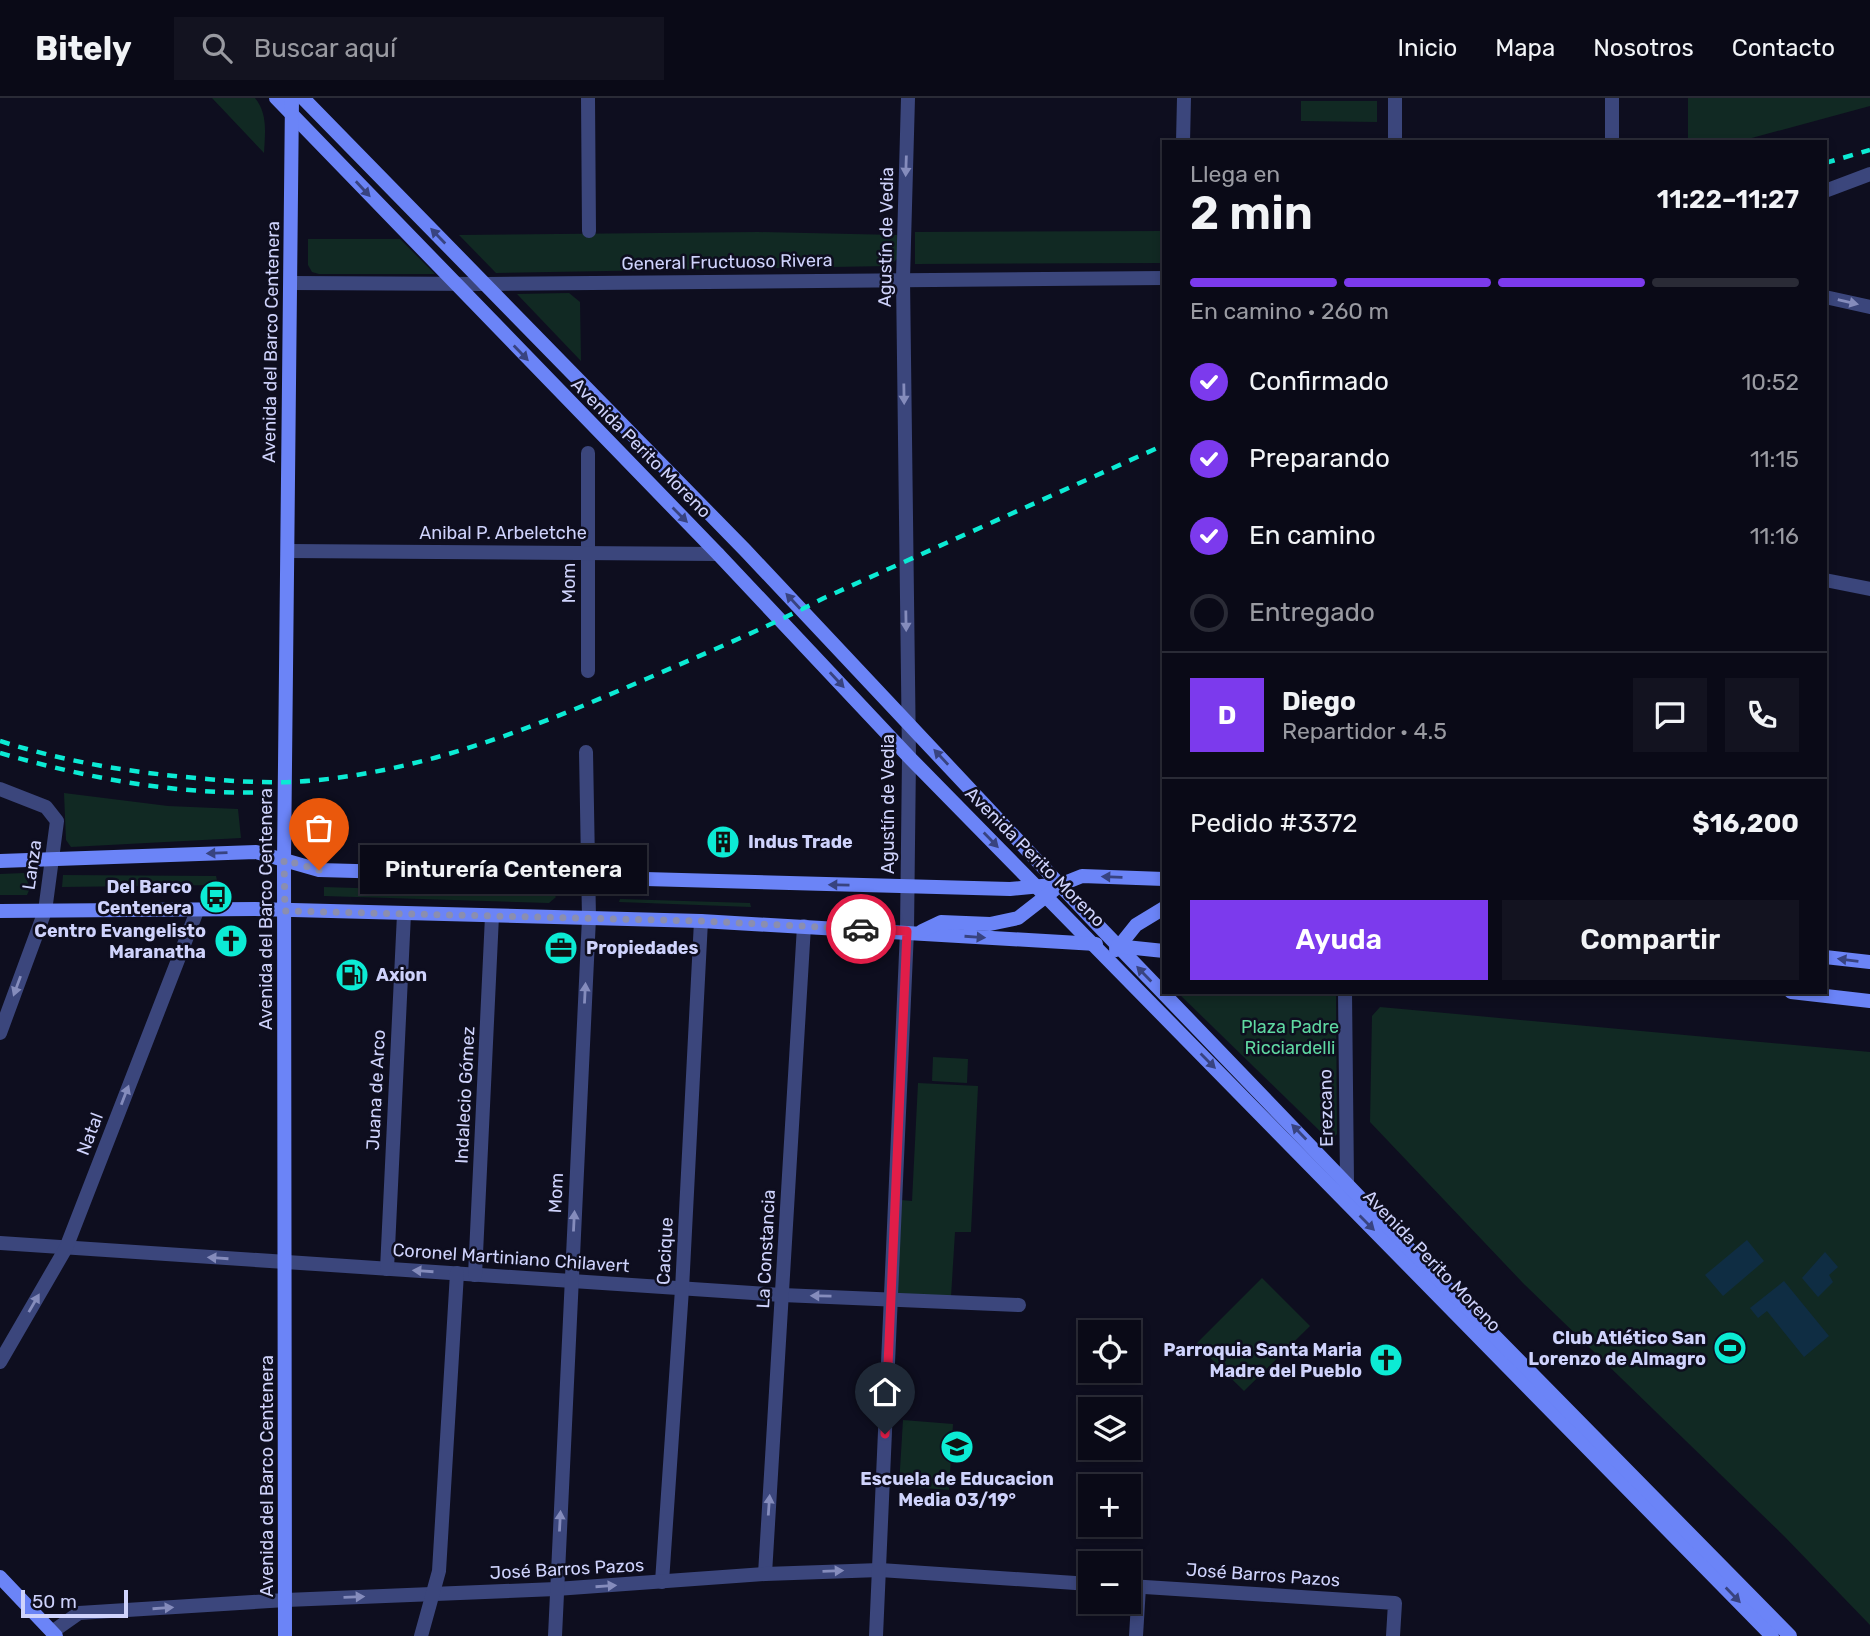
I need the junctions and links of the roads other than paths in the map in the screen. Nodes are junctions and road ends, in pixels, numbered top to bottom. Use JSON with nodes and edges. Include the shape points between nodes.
{"nodes":[{"id":1,"x":276,"y":98,"type":"edge"},
{"id":2,"x":292,"y":98,"type":"edge"},
{"id":3,"x":303,"y":98,"type":"edge"},
{"id":4,"x":588,"y":98,"type":"edge"},
{"id":5,"x":908,"y":98,"type":"edge"},
{"id":6,"x":1184,"y":98,"type":"edge"},
{"id":7,"x":1395,"y":98,"type":"edge"},
{"id":8,"x":1612,"y":98,"type":"edge"},
{"id":9,"x":293,"y":115,"type":"junction"},
{"id":10,"x":1183,"y":140,"type":"edge"},
{"id":11,"x":1395,"y":140,"type":"edge"},
{"id":12,"x":1612,"y":140,"type":"edge"},
{"id":13,"x":1870,"y":174,"type":"edge"},
{"id":14,"x":1827,"y":190,"type":"edge"},
{"id":15,"x":589,"y":231,"type":"dead end"},
{"id":16,"x":903,"y":278,"type":"junction"},
{"id":17,"x":1162,"y":278,"type":"edge"},
{"id":18,"x":291,"y":283,"type":"junction"},
{"id":19,"x":453,"y":284,"type":"junction"},
{"id":20,"x":486,"y":285,"type":"junction"},
{"id":21,"x":1827,"y":297,"type":"edge"},
{"id":22,"x":1870,"y":307,"type":"edge"},
{"id":23,"x":588,"y":453,"type":"dead end"},
{"id":24,"x":288,"y":551,"type":"junction"},
{"id":25,"x":589,"y":552,"type":"junction"},
{"id":26,"x":718,"y":554,"type":"junction"},
{"id":27,"x":1827,"y":580,"type":"edge"},
{"id":28,"x":1870,"y":589,"type":"edge"},
{"id":29,"x":589,"y":671,"type":"dead end"},
{"id":30,"x":907,"y":722,"type":"junction"},
{"id":31,"x":586,"y":752,"type":"dead end"},
{"id":32,"x":909,"y":757,"type":"junction"},
{"id":33,"x":0,"y":789,"type":"edge"},
{"id":34,"x":54,"y":858,"type":"junction"},
{"id":35,"x":284,"y":860,"type":"junction"},
{"id":36,"x":0,"y":861,"type":"edge"},
{"id":37,"x":590,"y":878,"type":"junction"},
{"id":38,"x":1162,"y":879,"type":"edge"},
{"id":39,"x":1062,"y":884,"type":"junction"},
{"id":40,"x":907,"y":888,"type":"junction"},
{"id":41,"x":1042,"y":891,"type":"junction"},
{"id":42,"x":1162,"y":909,"type":"edge"},
{"id":43,"x":0,"y":911,"type":"edge"},
{"id":44,"x":45,"y":911,"type":"junction"},
{"id":45,"x":197,"y":911,"type":"junction"},
{"id":46,"x":285,"y":911,"type":"junction"},
{"id":47,"x":404,"y":914,"type":"junction"},
{"id":48,"x":492,"y":916,"type":"junction"},
{"id":49,"x":589,"y":918,"type":"junction"},
{"id":50,"x":701,"y":921,"type":"junction"},
{"id":51,"x":804,"y":926,"type":"junction"},
{"id":52,"x":912,"y":932,"type":"junction"},
{"id":53,"x":1094,"y":944,"type":"junction"},
{"id":54,"x":1118,"y":946,"type":"junction"},
{"id":55,"x":1162,"y":951,"type":"edge"},
{"id":56,"x":1827,"y":957,"type":"edge"},
{"id":57,"x":1111,"y":961,"type":"junction"},
{"id":58,"x":1870,"y":962,"type":"edge"},
{"id":59,"x":1162,"y":991,"type":"edge"},
{"id":60,"x":1165,"y":994,"type":"edge"},
{"id":61,"x":1345,"y":994,"type":"edge"},
{"id":62,"x":1809,"y":994,"type":"edge"},
{"id":63,"x":1870,"y":1001,"type":"edge"},
{"id":64,"x":0,"y":1033,"type":"edge"},
{"id":65,"x":1347,"y":1181,"type":"junction"},
{"id":66,"x":0,"y":1243,"type":"edge"},
{"id":67,"x":66,"y":1248,"type":"junction"},
{"id":68,"x":286,"y":1262,"type":"junction"},
{"id":69,"x":387,"y":1269,"type":"junction"},
{"id":70,"x":457,"y":1273,"type":"junction"},
{"id":71,"x":475,"y":1275,"type":"junction"},
{"id":72,"x":571,"y":1282,"type":"junction"},
{"id":73,"x":682,"y":1289,"type":"junction"},
{"id":74,"x":782,"y":1295,"type":"junction"},
{"id":75,"x":890,"y":1298,"type":"junction"},
{"id":76,"x":1019,"y":1305,"type":"dead end"},
{"id":77,"x":0,"y":1362,"type":"edge"},
{"id":78,"x":880,"y":1570,"type":"junction"},
{"id":79,"x":765,"y":1574,"type":"junction"},
{"id":80,"x":0,"y":1577,"type":"edge"},
{"id":81,"x":662,"y":1582,"type":"junction"},
{"id":82,"x":1078,"y":1583,"type":"edge"},
{"id":83,"x":1141,"y":1586,"type":"edge"},
{"id":84,"x":556,"y":1590,"type":"junction"},
{"id":85,"x":430,"y":1595,"type":"junction"},
{"id":86,"x":286,"y":1600,"type":"junction"},
{"id":87,"x":1135,"y":1614,"type":"edge"},
{"id":88,"x":52,"y":1635,"type":"edge"},
{"id":89,"x":285,"y":1636,"type":"edge"},
{"id":90,"x":421,"y":1636,"type":"edge"},
{"id":91,"x":555,"y":1636,"type":"edge"},
{"id":92,"x":876,"y":1636,"type":"edge"},
{"id":93,"x":1136,"y":1636,"type":"edge"},
{"id":94,"x":1393,"y":1636,"type":"edge"},
{"id":95,"x":1772,"y":1636,"type":"edge"},
{"id":96,"x":1790,"y":1636,"type":"edge"}],
"edges":[{"from":1,"to":9,"type":"main road","name":"Avenida Perito Moreno"},
{"from":2,"to":9,"type":"main road","name":"Avenida del Barco Centenera"},
{"from":20,"to":3,"type":"main road","name":"Avenida Perito Moreno","one_way":true},
{"from":4,"to":15,"type":"street"},
{"from":5,"to":16,"type":"street","name":"Agustín de Vedia","one_way":true},
{"from":6,"to":10,"type":"street"},
{"from":7,"to":11,"type":"street"},
{"from":8,"to":12,"type":"street"},
{"from":9,"to":18,"type":"main road","name":"Avenida del Barco Centenera"},
{"from":9,"to":19,"type":"main road","name":"Avenida Perito Moreno","one_way":true},
{"from":13,"to":14,"type":"street"},
{"from":16,"to":17,"type":"street","name":"General Fructuoso Rivera"},
{"from":16,"to":20,"type":"street","name":"General Fructuoso Rivera"},
{"from":16,"to":30,"type":"street","name":"Agustín de Vedia","one_way":true},
{"from":18,"to":19,"type":"street","name":"General Fructuoso Rivera"},
{"from":18,"to":24,"type":"main road","name":"Avenida del Barco Centenera"},
{"from":19,"to":20,"type":"street","name":"General Fructuoso Rivera"},
{"from":19,"to":26,"type":"main road","name":"Avenida Perito Moreno","one_way":true},
{"from":30,"to":20,"type":"main road","name":"Avenida Perito Moreno","one_way":true},
{"from":21,"to":22,"type":"street","one_way":true},
{"from":23,"to":25,"type":"street","name":"Mom"},
{"from":24,"to":25,"type":"street","name":"Anibal P. Arbeletche"},
{"from":24,"to":35,"type":"main road","name":"Avenida del Barco Centenera"},
{"from":25,"to":26,"type":"street","name":"Anibal P. Arbeletche"},
{"from":25,"to":29,"type":"street","name":"Mom"},
{"from":26,"to":32,"type":"main road","name":"Avenida Perito Moreno","one_way":true},
{"from":27,"to":28,"type":"street"},
{"from":30,"to":32,"type":"street","name":"Agustín de Vedia"},
{"from":39,"to":30,"type":"main road","name":"Avenida Perito Moreno","one_way":true},
{"from":31,"to":37,"type":"street","name":"Mom"},
{"from":32,"to":40,"type":"street","name":"Agustín de Vedia"},
{"from":32,"to":41,"type":"main road","name":"Avenida Perito Moreno","one_way":true},
{"from":33,"to":34,"type":"street","name":"Lanza","via":[[46,807],[57,821]]},
{"from":35,"to":34,"type":"main road","one_way":true,"via":[[256,852]]},
{"from":34,"to":36,"type":"main road"},
{"from":34,"to":44,"type":"street","name":"Lanza"},
{"from":35,"to":37,"type":"main road","via":[[319,870]]},
{"from":35,"to":46,"type":"main road","name":"Avenida del Barco Centenera"},
{"from":40,"to":37,"type":"main road","one_way":true},
{"from":37,"to":49,"type":"street","name":"Mom"},
{"from":38,"to":39,"type":"main road","one_way":true,"via":[[1082,876]]},
{"from":39,"to":41,"type":"main road"},
{"from":39,"to":54,"type":"main road","name":"Avenida Perito Moreno"},
{"from":40,"to":41,"type":"main road"},
{"from":40,"to":52,"type":"street","name":"Agustín de Vedia"},
{"from":41,"to":52,"type":"main road","via":[[1018,918],[990,923],[941,922]]},
{"from":41,"to":53,"type":"main road","name":"Avenida Perito Moreno"},
{"from":42,"to":54,"type":"main road","via":[[1136,925]]},
{"from":43,"to":44,"type":"main road"},
{"from":44,"to":45,"type":"main road"},
{"from":44,"to":64,"type":"street","name":"Lanza","one_way":true},
{"from":45,"to":46,"type":"main road"},
{"from":67,"to":45,"type":"street","name":"Natal","one_way":true},
{"from":46,"to":47,"type":"main road"},
{"from":46,"to":68,"type":"main road","name":"Avenida del Barco Centenera"},
{"from":47,"to":48,"type":"main road"},
{"from":47,"to":69,"type":"street","name":"Juana de Arco"},
{"from":48,"to":49,"type":"main road"},
{"from":48,"to":71,"type":"street","name":"Indalecio Gómez"},
{"from":49,"to":50,"type":"main road"},
{"from":72,"to":49,"type":"street","name":"Mom","one_way":true},
{"from":50,"to":51,"type":"main road"},
{"from":50,"to":73,"type":"street","name":"Cacique"},
{"from":51,"to":52,"type":"main road"},
{"from":51,"to":74,"type":"street","name":"La Constancia"},
{"from":52,"to":53,"type":"main road","one_way":true},
{"from":52,"to":75,"type":"street","name":"Agustín de Vedia"},
{"from":53,"to":54,"type":"main road"},
{"from":53,"to":57,"type":"main road","name":"Avenida Perito Moreno"},
{"from":54,"to":55,"type":"main road"},
{"from":54,"to":57,"type":"main road"},
{"from":59,"to":54,"type":"main road","name":"Avenida Perito Moreno","one_way":true},
{"from":58,"to":56,"type":"main road","one_way":true},
{"from":57,"to":95,"type":"main road","name":"Avenida Perito Moreno","one_way":true},
{"from":65,"to":60,"type":"main road","name":"Avenida Perito Moreno","one_way":true},
{"from":61,"to":65,"type":"street","name":"Erezcano"},
{"from":62,"to":63,"type":"main road"},
{"from":65,"to":96,"type":"main road","name":"Avenida Perito Moreno"},
{"from":66,"to":67,"type":"street","name":"Coronel Martiniano Chilavert"},
{"from":68,"to":67,"type":"street","name":"Coronel Martiniano Chilavert","one_way":true},
{"from":77,"to":67,"type":"street","name":"Natal","one_way":true},
{"from":68,"to":69,"type":"street","name":"Coronel Martiniano Chilavert"},
{"from":68,"to":86,"type":"main road","name":"Avenida del Barco Centenera"},
{"from":70,"to":69,"type":"street","name":"Coronel Martiniano Chilavert","one_way":true},
{"from":70,"to":71,"type":"street","name":"Coronel Martiniano Chilavert"},
{"from":70,"to":85,"type":"street","via":[[439,1571]]},
{"from":71,"to":72,"type":"street","name":"Coronel Martiniano Chilavert"},
{"from":72,"to":73,"type":"street","name":"Coronel Martiniano Chilavert"},
{"from":84,"to":72,"type":"street","name":"Mom","one_way":true},
{"from":73,"to":74,"type":"street","name":"Coronel Martiniano Chilavert"},
{"from":73,"to":81,"type":"street","name":"Cacique"},
{"from":75,"to":74,"type":"street","name":"Coronel Martiniano Chilavert","one_way":true},
{"from":79,"to":74,"type":"street","name":"La Constancia","one_way":true},
{"from":75,"to":76,"type":"street","name":"Coronel Martiniano Chilavert"},
{"from":75,"to":78,"type":"street","name":"Agustín de Vedia"},
{"from":79,"to":78,"type":"street","name":"José Barros Pazos","one_way":true},
{"from":78,"to":82,"type":"street","name":"José Barros Pazos"},
{"from":78,"to":92,"type":"street","name":"Agustín de Vedia"},
{"from":79,"to":81,"type":"street","name":"José Barros Pazos"},
{"from":80,"to":88,"type":"main road"},
{"from":84,"to":81,"type":"street","name":"José Barros Pazos","one_way":true},
{"from":83,"to":94,"type":"street","name":"José Barros Pazos","via":[[1395,1603]]},
{"from":84,"to":85,"type":"street","name":"José Barros Pazos"},
{"from":84,"to":91,"type":"street","name":"Mom"},
{"from":86,"to":85,"type":"street","name":"José Barros Pazos","one_way":true},
{"from":85,"to":90,"type":"street"},
{"from":88,"to":86,"type":"street","name":"José Barros Pazos","one_way":true,"via":[[79,1613]]},
{"from":86,"to":89,"type":"main road","name":"Avenida del Barco Centenera"},
{"from":87,"to":93,"type":"street"}]}
